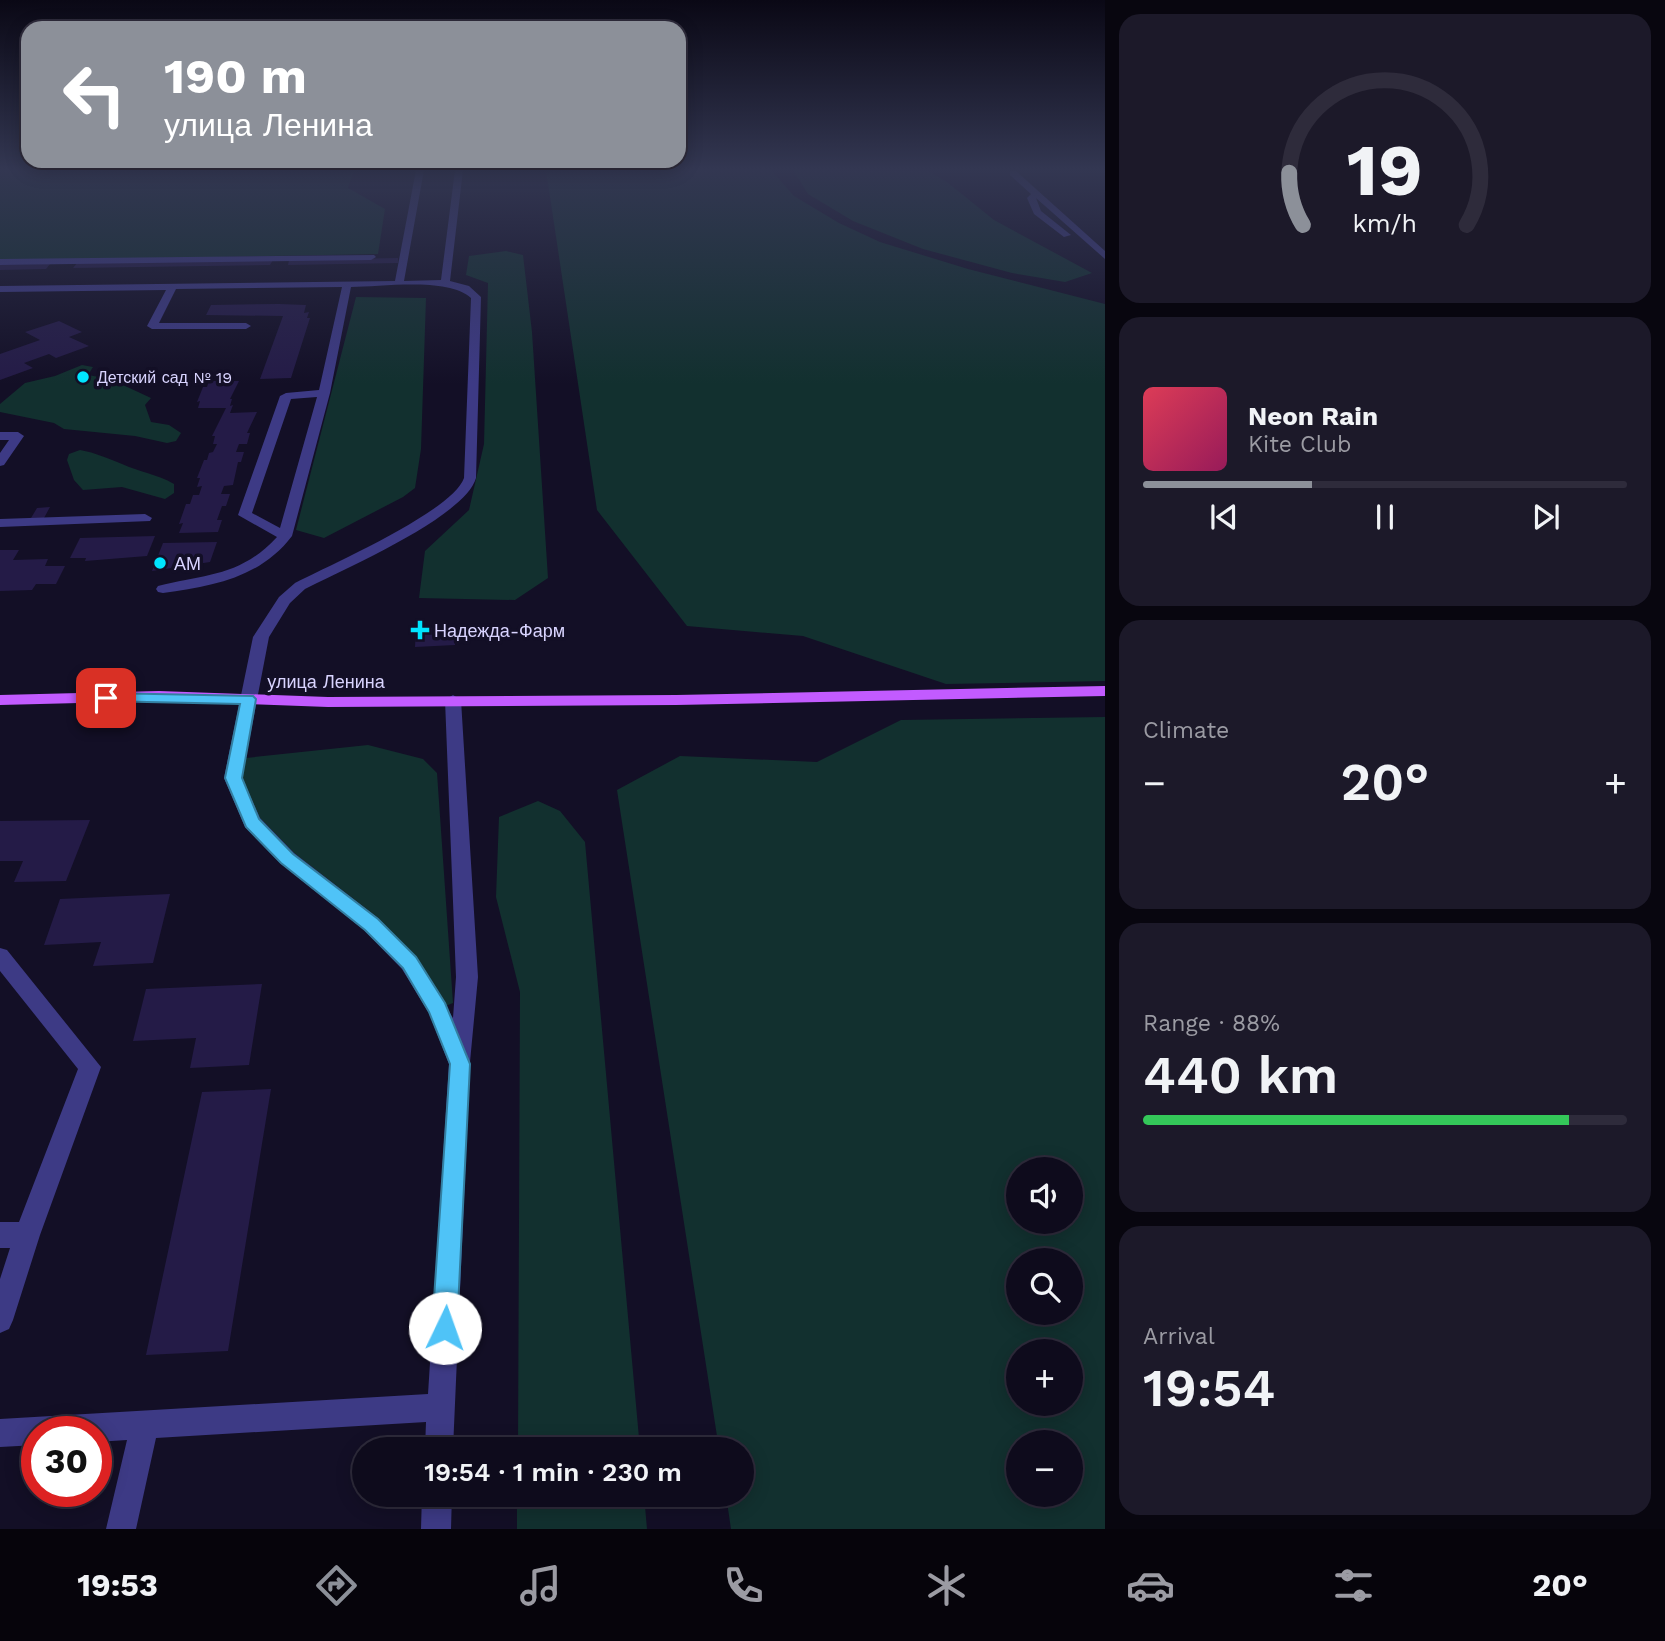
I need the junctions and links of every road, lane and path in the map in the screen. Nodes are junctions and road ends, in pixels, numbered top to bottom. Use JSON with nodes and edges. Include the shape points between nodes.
{"nodes":[{"id":1,"x":407,"y":241,"type":"edge"},
{"id":2,"x":452,"y":241,"type":"edge"},
{"id":3,"x":1078,"y":241,"type":"edge"},
{"id":4,"x":1105,"y":256,"type":"edge"},
{"id":5,"x":283,"y":257,"type":"junction"},
{"id":6,"x":371,"y":257,"type":"dead end"},
{"id":7,"x":0,"y":261,"type":"edge"},
{"id":8,"x":66,"y":261,"type":"junction"},
{"id":9,"x":58,"y":270,"type":"dead end"},
{"id":10,"x":51,"y":279,"type":"dead end"},
{"id":11,"x":399,"y":283,"type":"junction"},
{"id":12,"x":347,"y":284,"type":"junction"},
{"id":13,"x":450,"y":284,"type":"junction"},
{"id":14,"x":279,"y":285,"type":"junction"},
{"id":15,"x":172,"y":287,"type":"junction"},
{"id":16,"x":0,"y":289,"type":"edge"},
{"id":17,"x":43,"y":289,"type":"junction"},
{"id":18,"x":246,"y":326,"type":"dead end"},
{"id":19,"x":324,"y":393,"type":"junction"},
{"id":20,"x":0,"y":436,"type":"edge"},
{"id":21,"x":0,"y":462,"type":"edge"},
{"id":22,"x":145,"y":518,"type":"dead end"},
{"id":23,"x":0,"y":523,"type":"edge"},
{"id":24,"x":285,"y":536,"type":"junction"},
{"id":25,"x":163,"y":589,"type":"dead end"},
{"id":26,"x":1105,"y":691,"type":"edge"},
{"id":27,"x":248,"y":699,"type":"junction"},
{"id":28,"x":0,"y":700,"type":"edge"},
{"id":29,"x":447,"y":700,"type":"junction"},
{"id":30,"x":0,"y":956,"type":"edge"},
{"id":31,"x":460,"y":1064,"type":"junction"},
{"id":32,"x":0,"y":1235,"type":"edge"},
{"id":33,"x":27,"y":1235,"type":"junction"},
{"id":34,"x":0,"y":1320,"type":"edge"},
{"id":35,"x":440,"y":1407,"type":"junction"},
{"id":36,"x":145,"y":1426,"type":"junction"},
{"id":37,"x":0,"y":1433,"type":"edge"},
{"id":38,"x":439,"y":1437,"type":"edge"},
{"id":39,"x":437,"y":1507,"type":"edge"},
{"id":40,"x":121,"y":1529,"type":"edge"},
{"id":41,"x":436,"y":1529,"type":"edge"}],
"edges":[{"from":1,"to":11,"type":"street"},
{"from":2,"to":13,"type":"street"},
{"from":3,"to":4,"type":"street"},
{"from":5,"to":6,"type":"street"},
{"from":5,"to":8,"type":"street"},
{"from":5,"to":14,"type":"street"},
{"from":7,"to":8,"type":"street"},
{"from":8,"to":9,"type":"street"},
{"from":10,"to":17,"type":"street"},
{"from":11,"to":12,"type":"street"},
{"from":11,"to":13,"type":"street"},
{"from":12,"to":14,"type":"street"},
{"from":12,"to":19,"type":"street"},
{"from":13,"to":27,"type":"street","via":[[473,292],[477,303],[467,488],[438,514],[300,586],[284,600],[261,637]]},
{"from":14,"to":15,"type":"street"},
{"from":15,"to":17,"type":"street"},
{"from":15,"to":18,"type":"street","via":[[152,327]]},
{"from":16,"to":17,"type":"street"},
{"from":19,"to":24,"type":"street"},
{"from":19,"to":24,"type":"street","via":[[286,396],[245,514]]},
{"from":20,"to":21,"type":"street","via":[[18,436]]},
{"from":22,"to":23,"type":"street"},
{"from":24,"to":25,"type":"street","via":[[254,566],[210,583]]},
{"from":26,"to":29,"type":"main road","name":"улица Ленина"},
{"from":27,"to":28,"type":"main road","name":"улица Ленина"},
{"from":27,"to":29,"type":"main road","name":"улица Ленина"},
{"from":27,"to":31,"type":"street","via":[[233,778],[252,822],[287,858],[371,924],[410,963],[438,1009]]},
{"from":29,"to":31,"type":"street","via":[[467,977]]},
{"from":30,"to":33,"type":"street","via":[[90,1067]]},
{"from":31,"to":35,"type":"street"},
{"from":32,"to":33,"type":"street"},
{"from":33,"to":34,"type":"street"},
{"from":35,"to":36,"type":"street"},
{"from":35,"to":38,"type":"street"},
{"from":36,"to":37,"type":"street"},
{"from":36,"to":40,"type":"street"},
{"from":39,"to":41,"type":"street"}]}
